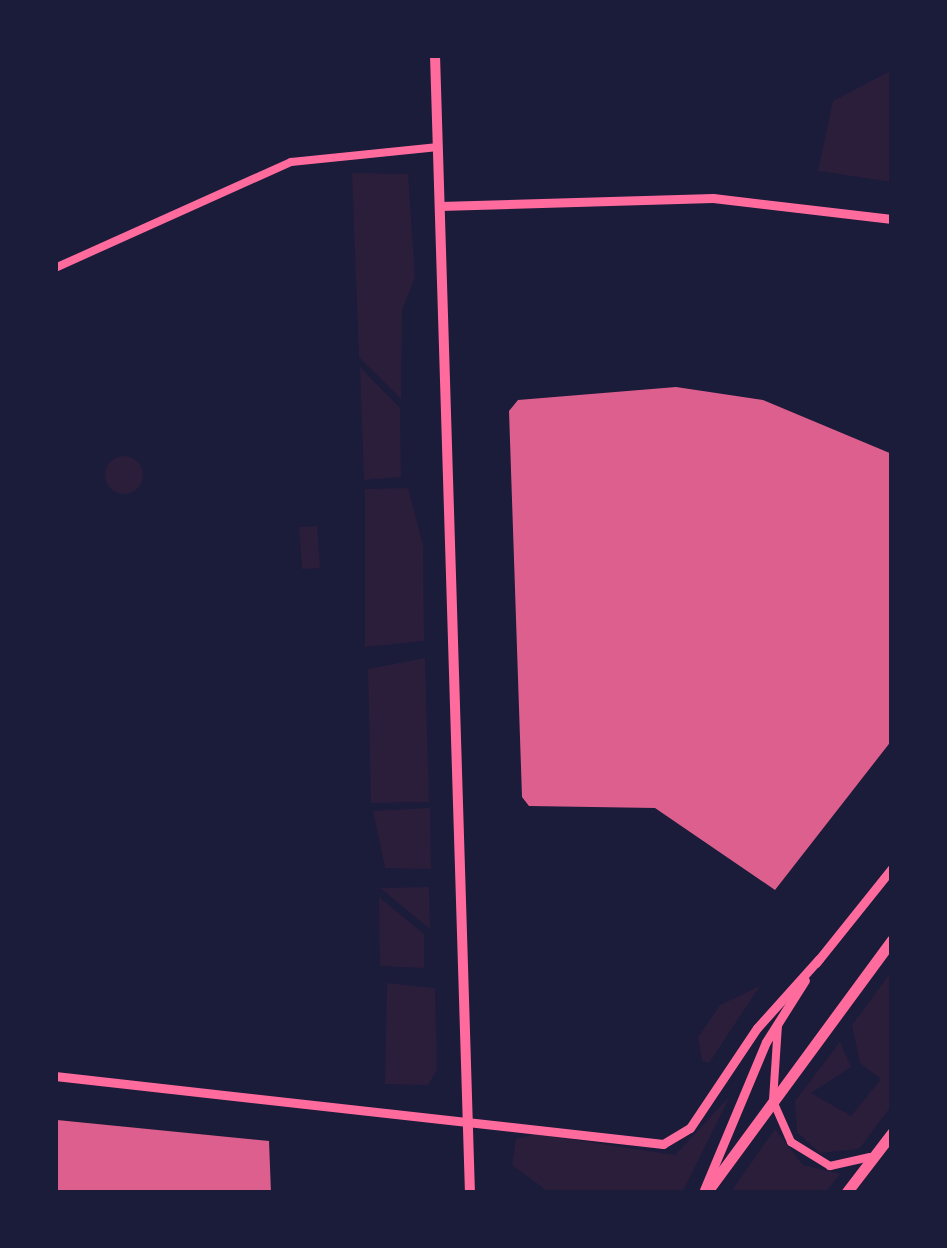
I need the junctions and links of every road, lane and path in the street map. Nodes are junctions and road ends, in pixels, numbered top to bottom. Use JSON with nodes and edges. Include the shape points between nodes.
{"nodes":[{"id":1,"x":434,"y":55,"type":"edge"},
{"id":2,"x":438,"y":147,"type":"junction"},
{"id":3,"x":440,"y":206,"type":"junction"},
{"id":4,"x":892,"y":219,"type":"edge"},
{"id":5,"x":55,"y":268,"type":"edge"},
{"id":6,"x":892,"y":868,"type":"edge"},
{"id":7,"x":892,"y":940,"type":"edge"},
{"id":8,"x":818,"y":959,"type":"junction"},
{"id":9,"x":778,"y":1020,"type":"junction"},
{"id":10,"x":55,"y":1076,"type":"edge"},
{"id":11,"x":773,"y":1102,"type":"junction"},
{"id":12,"x":470,"y":1123,"type":"junction"},
{"id":13,"x":892,"y":1133,"type":"edge"},
{"id":14,"x":883,"y":1144,"type":"junction"},
{"id":15,"x":470,"y":1193,"type":"edge"},
{"id":16,"x":704,"y":1193,"type":"edge"},
{"id":17,"x":846,"y":1193,"type":"edge"}],
"edges":[{"from":1,"to":2,"type":"main road"},
{"from":2,"to":3,"type":"main road"},
{"from":2,"to":5,"type":"street","via":[[291,162]]},
{"from":3,"to":4,"type":"street","via":[[714,198]]},
{"from":3,"to":12,"type":"main road"},
{"from":6,"to":8,"type":"street"},
{"from":7,"to":11,"type":"main road"},
{"from":8,"to":9,"type":"street"},
{"from":8,"to":12,"type":"street","via":[[676,1140],[637,1145]]},
{"from":9,"to":11,"type":"street"},
{"from":9,"to":16,"type":"street"},
{"from":10,"to":12,"type":"street"},
{"from":11,"to":14,"type":"street","via":[[791,1142],[819,1164],[854,1164]]},
{"from":11,"to":16,"type":"main road"},
{"from":12,"to":15,"type":"main road"},
{"from":13,"to":14,"type":"main road"},
{"from":14,"to":17,"type":"main road"}]}
